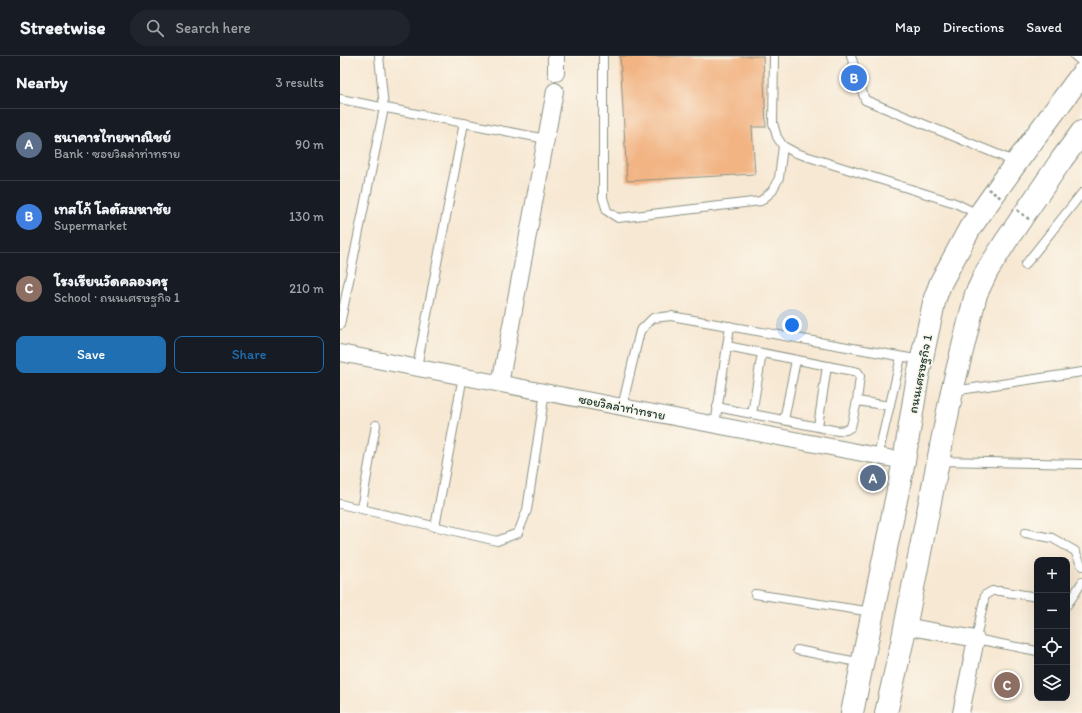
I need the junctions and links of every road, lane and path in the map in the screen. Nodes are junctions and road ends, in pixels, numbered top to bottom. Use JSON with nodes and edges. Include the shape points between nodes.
{"nodes":[{"id":1,"x":379,"y":56,"type":"edge"},
{"id":2,"x":556,"y":56,"type":"edge"},
{"id":3,"x":604,"y":56,"type":"edge"},
{"id":4,"x":774,"y":56,"type":"edge"},
{"id":5,"x":851,"y":56,"type":"edge"},
{"id":6,"x":1075,"y":56,"type":"edge"},
{"id":7,"x":1082,"y":62,"type":"edge"},
{"id":8,"x":556,"y":73,"type":"dead end"},
{"id":9,"x":1082,"y":74,"type":"edge"},
{"id":10,"x":555,"y":91,"type":"dead end"},
{"id":11,"x":340,"y":99,"type":"edge"},
{"id":12,"x":384,"y":108,"type":"junction"},
{"id":13,"x":464,"y":123,"type":"junction"},
{"id":14,"x":1082,"y":134,"type":"edge"},
{"id":15,"x":546,"y":139,"type":"junction"},
{"id":16,"x":783,"y":146,"type":"junction"},
{"id":17,"x":1016,"y":163,"type":"junction"},
{"id":18,"x":988,"y":189,"type":"dead end"},
{"id":19,"x":1082,"y":193,"type":"edge"},
{"id":20,"x":1001,"y":198,"type":"dead end"},
{"id":21,"x":1017,"y":210,"type":"dead end"},
{"id":22,"x":980,"y":215,"type":"junction"},
{"id":23,"x":1030,"y":220,"type":"dead end"},
{"id":24,"x":1025,"y":265,"type":"dead end"},
{"id":25,"x":340,"y":325,"type":"edge"},
{"id":26,"x":730,"y":326,"type":"junction"},
{"id":27,"x":727,"y":346,"type":"junction"},
{"id":28,"x":340,"y":353,"type":"edge"},
{"id":29,"x":762,"y":353,"type":"junction"},
{"id":30,"x":911,"y":359,"type":"junction"},
{"id":31,"x":796,"y":360,"type":"junction"},
{"id":32,"x":827,"y":366,"type":"junction"},
{"id":33,"x":417,"y":367,"type":"junction"},
{"id":34,"x":1082,"y":372,"type":"edge"},
{"id":35,"x":463,"y":376,"type":"junction"},
{"id":36,"x":500,"y":384,"type":"junction"},
{"id":37,"x":952,"y":391,"type":"junction"},
{"id":38,"x":545,"y":392,"type":"junction"},
{"id":39,"x":857,"y":400,"type":"junction"},
{"id":40,"x":890,"y":406,"type":"junction"},
{"id":41,"x":622,"y":407,"type":"junction"},
{"id":42,"x":717,"y":407,"type":"junction"},
{"id":43,"x":752,"y":414,"type":"junction"},
{"id":44,"x":784,"y":420,"type":"junction"},
{"id":45,"x":376,"y":425,"type":"dead end"},
{"id":46,"x":715,"y":425,"type":"junction"},
{"id":47,"x":818,"y":426,"type":"junction"},
{"id":48,"x":878,"y":456,"type":"junction"},
{"id":49,"x":904,"y":461,"type":"junction"},
{"id":50,"x":938,"y":461,"type":"junction"},
{"id":51,"x":1082,"y":464,"type":"edge"},
{"id":52,"x":340,"y":504,"type":"edge"},
{"id":53,"x":896,"y":504,"type":"junction"},
{"id":54,"x":361,"y":509,"type":"junction"},
{"id":55,"x":928,"y":510,"type":"junction"},
{"id":56,"x":435,"y":527,"type":"junction"},
{"id":57,"x":1025,"y":533,"type":"dead end"},
{"id":58,"x":885,"y":556,"type":"junction"},
{"id":59,"x":917,"y":562,"type":"junction"},
{"id":60,"x":1082,"y":566,"type":"edge"},
{"id":61,"x":1082,"y":582,"type":"edge"},
{"id":62,"x":755,"y":594,"type":"dead end"},
{"id":63,"x":1034,"y":596,"type":"edge"},
{"id":64,"x":1070,"y":601,"type":"edge"},
{"id":65,"x":872,"y":612,"type":"junction"},
{"id":66,"x":905,"y":626,"type":"junction"},
{"id":67,"x":976,"y":639,"type":"junction"},
{"id":68,"x":797,"y":650,"type":"dead end"},
{"id":69,"x":1034,"y":651,"type":"edge"},
{"id":70,"x":863,"y":663,"type":"junction"},
{"id":71,"x":852,"y":713,"type":"edge"},
{"id":72,"x":886,"y":713,"type":"edge"},
{"id":73,"x":961,"y":713,"type":"edge"}],
"edges":[{"from":1,"to":12,"type":"lane"},
{"from":2,"to":8,"type":"street"},
{"from":3,"to":16,"type":"lane","via":[[603,198],[607,211],[618,218],[761,201],[772,191],[779,178]]},
{"from":4,"to":16,"type":"lane","via":[[773,123]]},
{"from":5,"to":17,"type":"lane","via":[[865,100]]},
{"from":6,"to":7,"type":"lane"},
{"from":9,"to":17,"type":"main road","name":"ถนนเศรษฐกิจ 1"},
{"from":10,"to":15,"type":"street"},
{"from":11,"to":12,"type":"lane"},
{"from":12,"to":13,"type":"lane"},
{"from":12,"to":25,"type":"lane"},
{"from":13,"to":15,"type":"lane"},
{"from":13,"to":33,"type":"lane"},
{"from":14,"to":37,"type":"main road","via":[[1062,159],[987,271],[976,294]]},
{"from":15,"to":36,"type":"street"},
{"from":16,"to":22,"type":"lane","via":[[796,153],[955,203]]},
{"from":17,"to":22,"type":"main road","name":"ถนนเศรษฐกิจ 1"},
{"from":18,"to":20,"type":"path","bridge":true},
{"from":19,"to":24,"type":"lane"},
{"from":21,"to":23,"type":"path","bridge":true},
{"from":22,"to":30,"type":"main road","name":"ถนนเศรษฐกิจ 1","via":[[970,228],[941,282]]},
{"from":26,"to":27,"type":"lane"},
{"from":26,"to":30,"type":"lane"},
{"from":26,"to":41,"type":"lane","via":[[671,316],[653,318],[640,331]]},
{"from":27,"to":29,"type":"lane"},
{"from":27,"to":42,"type":"lane"},
{"from":28,"to":33,"type":"street","name":"ซอยวิลล่าท่าทราย"},
{"from":29,"to":31,"type":"lane"},
{"from":29,"to":43,"type":"lane"},
{"from":30,"to":40,"type":"lane"},
{"from":30,"to":49,"type":"main road","name":"ถนนเศรษฐกิจ 1"},
{"from":31,"to":32,"type":"lane"},
{"from":31,"to":44,"type":"lane"},
{"from":32,"to":39,"type":"lane","via":[[858,372],[860,376]]},
{"from":32,"to":47,"type":"lane"},
{"from":33,"to":35,"type":"street","name":"ซอยวิลล่าท่าทราย"},
{"from":34,"to":37,"type":"lane"},
{"from":35,"to":36,"type":"street","name":"ซอยวิลล่าท่าทราย"},
{"from":35,"to":56,"type":"lane"},
{"from":36,"to":38,"type":"street","name":"ซอยวิลล่าท่าทราย"},
{"from":37,"to":50,"type":"main road"},
{"from":38,"to":41,"type":"street","name":"ซอยวิลล่าท่าทราย"},
{"from":38,"to":56,"type":"lane","via":[[527,510],[518,533],[497,541]]},
{"from":39,"to":40,"type":"lane"},
{"from":39,"to":47,"type":"lane","via":[[851,427],[838,431]]},
{"from":40,"to":48,"type":"lane"},
{"from":41,"to":46,"type":"street","name":"ซอยวิลล่าท่าทราย"},
{"from":42,"to":43,"type":"lane"},
{"from":42,"to":46,"type":"lane"},
{"from":43,"to":44,"type":"lane"},
{"from":44,"to":47,"type":"lane"},
{"from":45,"to":54,"type":"lane"},
{"from":46,"to":48,"type":"street","name":"ซอยวิลล่าท่าทราย"},
{"from":48,"to":49,"type":"street","name":"ซอยวิลล่าท่าทราย"},
{"from":49,"to":53,"type":"main road","name":"ถนนเศรษฐกิจ 1"},
{"from":50,"to":51,"type":"lane"},
{"from":50,"to":55,"type":"main road"},
{"from":52,"to":54,"type":"lane"},
{"from":53,"to":55,"type":"main road","via":[[903,522],[909,524],[920,520]]},
{"from":53,"to":58,"type":"main road","name":"ถนนเศรษฐกิจ 1"},
{"from":54,"to":56,"type":"lane"},
{"from":55,"to":59,"type":"main road"},
{"from":57,"to":60,"type":"lane","via":[[1052,538],[1075,551]]},
{"from":58,"to":59,"type":"main road","via":[[894,542],[901,537],[907,537],[916,550]]},
{"from":58,"to":65,"type":"main road","name":"ถนนเศรษฐกิจ 1"},
{"from":59,"to":66,"type":"main road"},
{"from":61,"to":64,"type":"lane"},
{"from":62,"to":65,"type":"lane"},
{"from":63,"to":67,"type":"lane","via":[[1000,590],[985,595]]},
{"from":65,"to":70,"type":"main road","name":"ถนนเศรษฐกิจ 1"},
{"from":66,"to":67,"type":"street"},
{"from":66,"to":72,"type":"main road"},
{"from":67,"to":69,"type":"lane"},
{"from":67,"to":73,"type":"street"},
{"from":68,"to":70,"type":"lane"},
{"from":70,"to":71,"type":"main road","name":"ถนนเศรษฐกิจ 1"}]}
